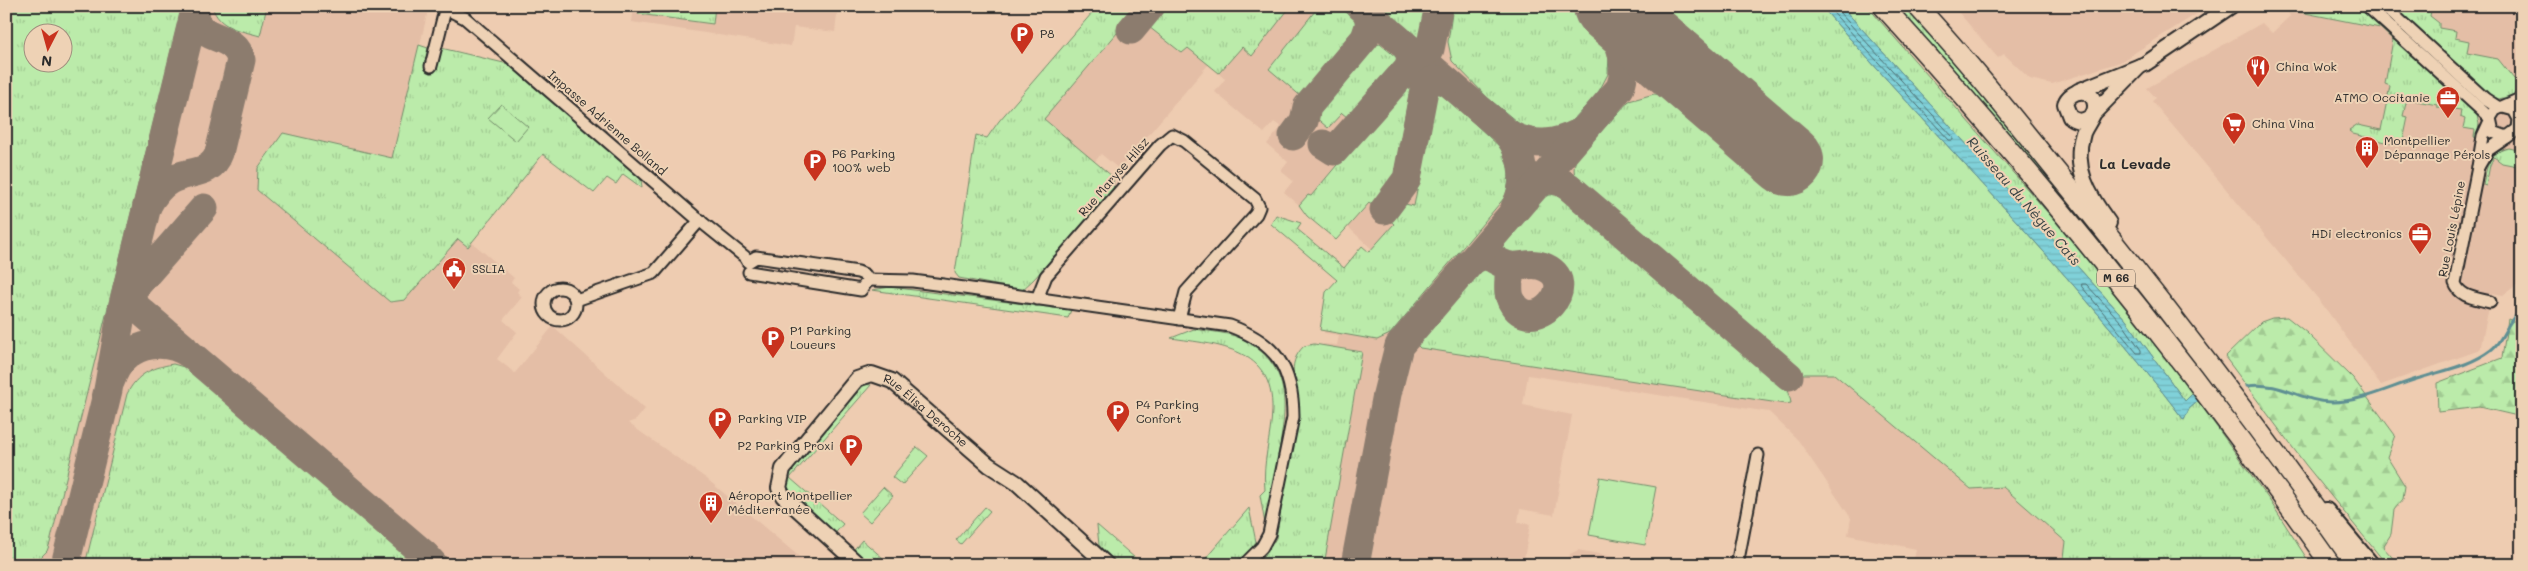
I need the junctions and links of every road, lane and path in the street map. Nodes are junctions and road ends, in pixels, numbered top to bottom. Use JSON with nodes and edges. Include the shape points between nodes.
{"nodes":[{"id":1,"x":1883,"y":6,"type":"edge"},
{"id":2,"x":1917,"y":6,"type":"edge"},
{"id":3,"x":2231,"y":6,"type":"edge"},
{"id":4,"x":2367,"y":6,"type":"edge"},
{"id":5,"x":2384,"y":6,"type":"edge"},
{"id":6,"x":446,"y":7,"type":"edge"},
{"id":7,"x":431,"y":66,"type":"dead end"},
{"id":8,"x":2140,"y":66,"type":"junction"},
{"id":9,"x":2078,"y":91,"type":"junction"},
{"id":10,"x":2522,"y":98,"type":"edge"},
{"id":11,"x":2501,"y":107,"type":"junction"},
{"id":12,"x":2090,"y":117,"type":"junction"},
{"id":13,"x":2490,"y":120,"type":"junction"},
{"id":14,"x":2521,"y":121,"type":"edge"},
{"id":15,"x":2507,"y":137,"type":"junction"},
{"id":16,"x":2478,"y":167,"type":"junction"},
{"id":17,"x":700,"y":220,"type":"junction"},
{"id":18,"x":2118,"y":246,"type":"junction"},
{"id":19,"x":749,"y":267,"type":"junction"},
{"id":20,"x":868,"y":280,"type":"junction"},
{"id":21,"x":1037,"y":299,"type":"junction"},
{"id":22,"x":576,"y":300,"type":"dead end"},
{"id":23,"x":2490,"y":302,"type":"dead end"},
{"id":24,"x":1179,"y":319,"type":"junction"},
{"id":25,"x":1758,"y":455,"type":"dead end"},
{"id":26,"x":2292,"y":474,"type":"junction"},
{"id":27,"x":2275,"y":486,"type":"junction"},
{"id":28,"x":859,"y":565,"type":"edge"},
{"id":29,"x":1108,"y":565,"type":"edge"},
{"id":30,"x":1244,"y":565,"type":"edge"},
{"id":31,"x":1737,"y":565,"type":"edge"},
{"id":32,"x":2323,"y":565,"type":"edge"},
{"id":33,"x":2331,"y":565,"type":"edge"},
{"id":34,"x":2356,"y":565,"type":"edge"},
{"id":35,"x":2371,"y":565,"type":"edge"}],
"edges":[{"from":1,"to":27,"type":"highway","number":"M 66","via":[[2081,234]]},
{"from":2,"to":18,"type":"highway","number":"M 66"},
{"from":3,"to":8,"type":"street"},
{"from":4,"to":13,"type":"street"},
{"from":5,"to":11,"type":"street","via":[[2486,99]]},
{"from":6,"to":7,"type":"street","name":"Impasse Adrienne Bolland"},
{"from":6,"to":17,"type":"street","name":"Impasse Adrienne Bolland","via":[[499,47]]},
{"from":8,"to":9,"type":"street"},
{"from":8,"to":12,"type":"street"},
{"from":9,"to":12,"type":"street","via":[[2087,93],[2094,100],[2095,109]]},
{"from":9,"to":12,"type":"street","via":[[2067,99],[2067,113],[2078,121]]},
{"from":10,"to":11,"type":"street"},
{"from":11,"to":13,"type":"street"},
{"from":11,"to":14,"type":"street","via":[[2514,110]]},
{"from":12,"to":18,"type":"street","number":"M 66","via":[[2080,146],[2080,168],[2090,195],[2115,230]]},
{"from":13,"to":15,"type":"street","via":[[2493,132]]},
{"from":13,"to":16,"type":"street","name":"Rue Louis Lépine","via":[[2483,136]]},
{"from":14,"to":15,"type":"street","via":[[2515,133]]},
{"from":15,"to":16,"type":"street","name":"Rue Louis Lépine","via":[[2488,150]]},
{"from":16,"to":23,"type":"street","name":"Rue Louis Lépine","via":[[2455,283],[2465,295]]},
{"from":17,"to":19,"type":"street","name":"Impasse Adrienne Bolland","via":[[745,257]]},
{"from":17,"to":22,"type":"street","via":[[654,274]]},
{"from":18,"to":26,"type":"highway","number":"M 66"},
{"from":19,"to":20,"type":"street","via":[[861,290]]},
{"from":19,"to":20,"type":"street","via":[[756,257],[858,272]]},
{"from":20,"to":21,"type":"street","via":[[914,281]]},
{"from":21,"to":24,"type":"street"},
{"from":21,"to":24,"type":"street","name":"Rue Maryse Hilsz","via":[[1046,276],[1160,144],[1172,135],[1241,187],[1259,206],[1256,214],[1186,292]]},
{"from":24,"to":30,"type":"street","via":[[1230,326],[1252,334],[1270,348],[1290,381],[1293,417],[1274,519],[1262,547]]},
{"from":25,"to":31,"type":"street"},
{"from":26,"to":34,"type":"highway","number":"M 66"},
{"from":26,"to":35,"type":"main road","number":"M 66","via":[[2351,538]]},
{"from":27,"to":32,"type":"main road","number":"M 66"},
{"from":27,"to":33,"type":"highway","number":"M 66"},
{"from":28,"to":29,"type":"street","name":"Rue Élisa Deroche","via":[[783,496],[780,477],[789,458],[857,379],[872,374],[892,381],[988,465],[1017,483]]}]}
